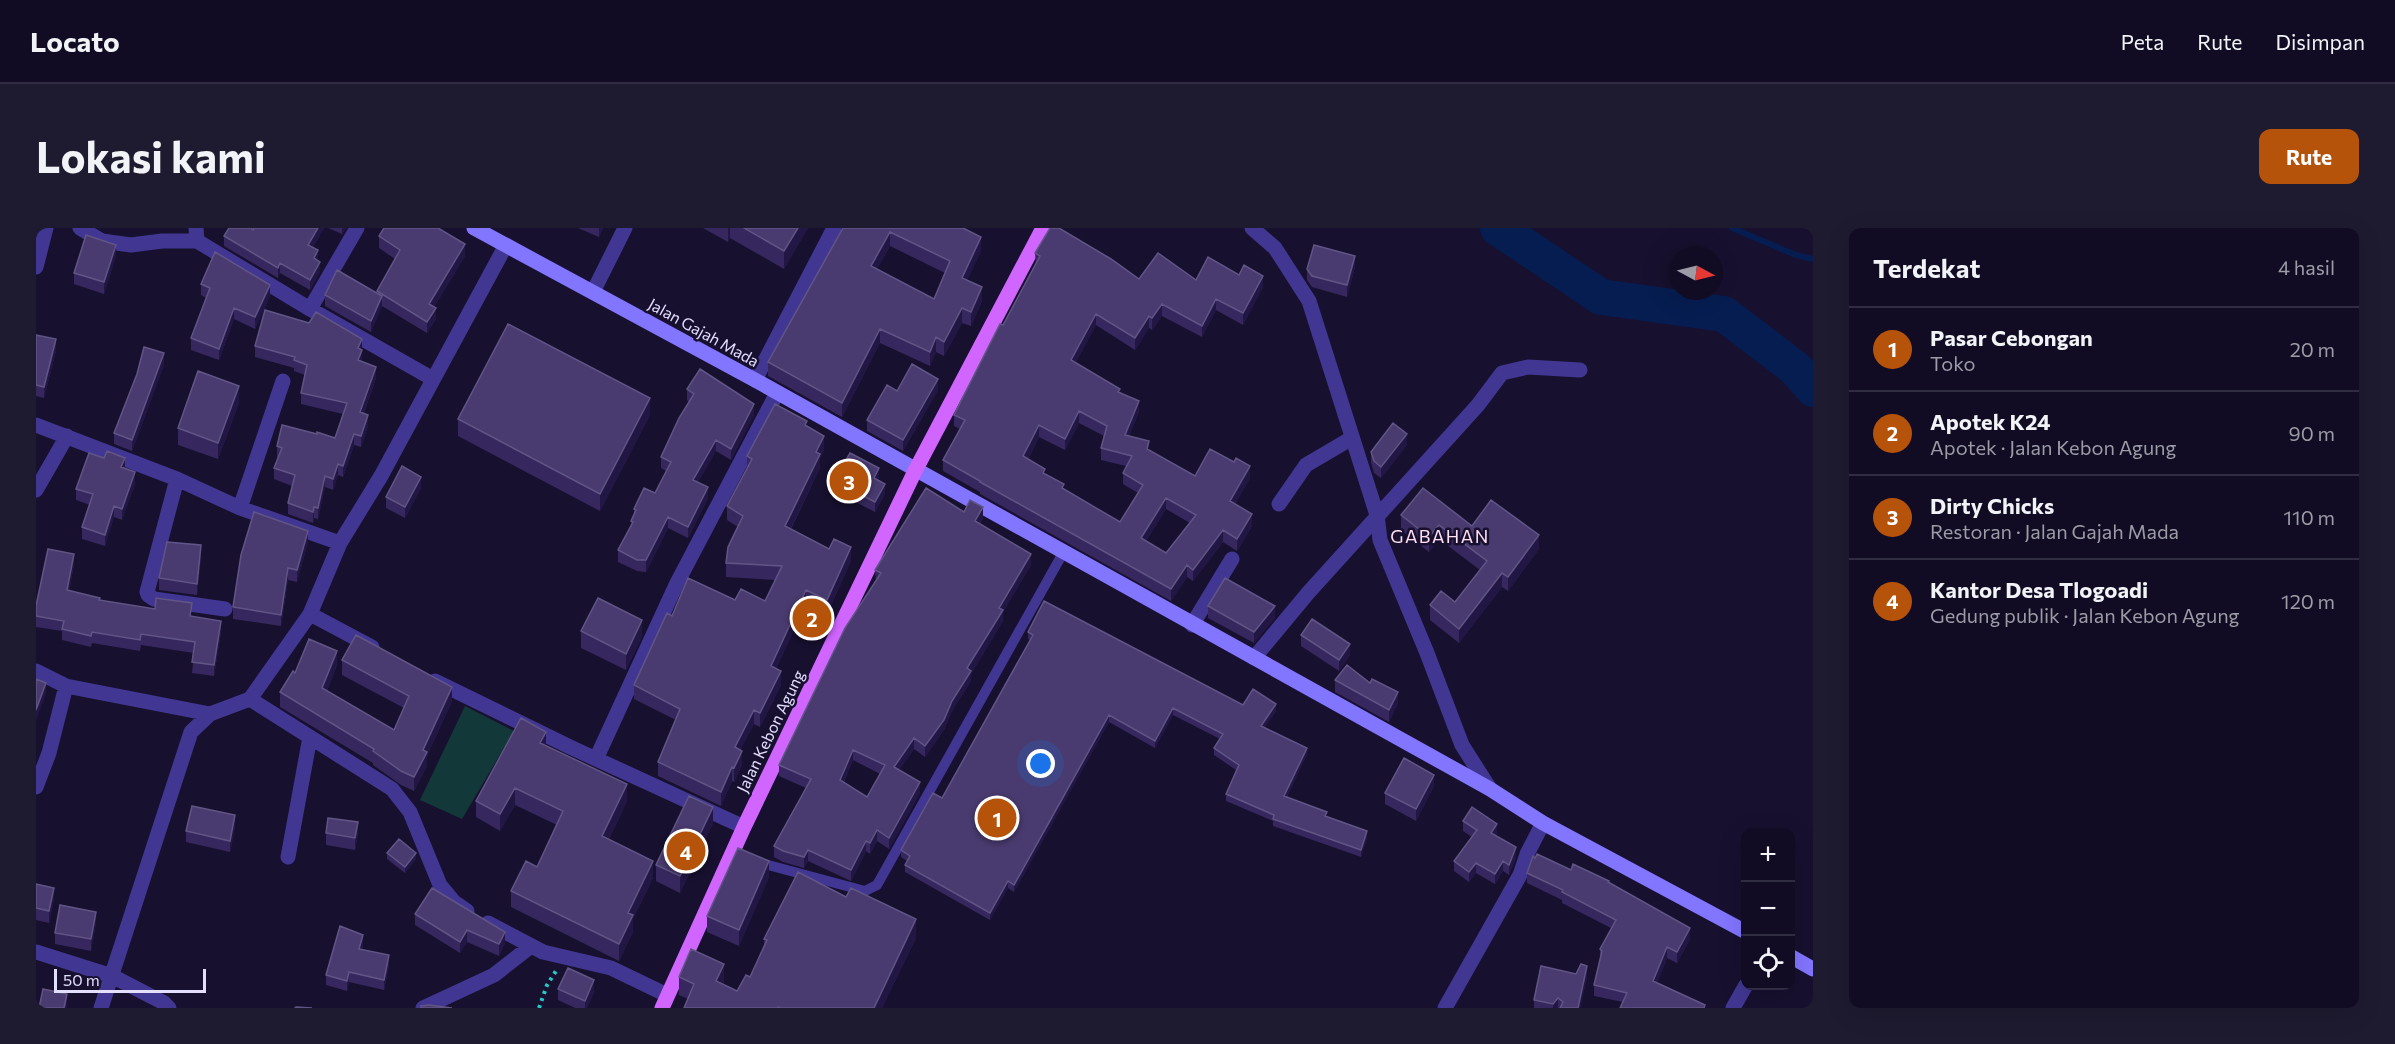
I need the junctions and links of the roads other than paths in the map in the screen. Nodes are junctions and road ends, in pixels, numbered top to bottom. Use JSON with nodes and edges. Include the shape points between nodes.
{"nodes":[{"id":1,"x":46,"y":228,"type":"edge"},
{"id":2,"x":81,"y":228,"type":"edge"},
{"id":3,"x":357,"y":228,"type":"edge"},
{"id":4,"x":625,"y":228,"type":"edge"},
{"id":5,"x":834,"y":228,"type":"edge"},
{"id":6,"x":1043,"y":228,"type":"edge"},
{"id":7,"x":1252,"y":228,"type":"edge"},
{"id":8,"x":477,"y":229,"type":"edge"},
{"id":9,"x":197,"y":234,"type":"edge"},
{"id":10,"x":506,"y":245,"type":"junction"},
{"id":11,"x":36,"y":267,"type":"edge"},
{"id":12,"x":593,"y":292,"type":"junction"},
{"id":13,"x":310,"y":309,"type":"junction"},
{"id":14,"x":1580,"y":370,"type":"dead end"},
{"id":15,"x":433,"y":379,"type":"junction"},
{"id":16,"x":754,"y":380,"type":"junction"},
{"id":17,"x":283,"y":381,"type":"dead end"},
{"id":18,"x":777,"y":393,"type":"junction"},
{"id":19,"x":36,"y":426,"type":"edge"},
{"id":20,"x":67,"y":436,"type":"junction"},
{"id":21,"x":1352,"y":438,"type":"junction"},
{"id":22,"x":915,"y":471,"type":"junction"},
{"id":23,"x":177,"y":479,"type":"junction"},
{"id":24,"x":36,"y":490,"type":"edge"},
{"id":25,"x":1279,"y":504,"type":"dead end"},
{"id":26,"x":240,"y":508,"type":"junction"},
{"id":27,"x":1377,"y":515,"type":"junction"},
{"id":28,"x":340,"y":543,"type":"junction"},
{"id":29,"x":1063,"y":553,"type":"junction"},
{"id":30,"x":1232,"y":560,"type":"dead end"},
{"id":31,"x":225,"y":609,"type":"dead end"},
{"id":32,"x":310,"y":614,"type":"junction"},
{"id":33,"x":1192,"y":625,"type":"junction"},
{"id":34,"x":385,"y":654,"type":"edge"},
{"id":35,"x":1254,"y":658,"type":"junction"},
{"id":36,"x":36,"y":671,"type":"edge"},
{"id":37,"x":416,"y":671,"type":"edge"},
{"id":38,"x":66,"y":686,"type":"junction"},
{"id":39,"x":250,"y":699,"type":"junction"},
{"id":40,"x":210,"y":714,"type":"junction"},
{"id":41,"x":310,"y":737,"type":"junction"},
{"id":42,"x":596,"y":759,"type":"junction"},
{"id":43,"x":36,"y":788,"type":"edge"},
{"id":44,"x":1490,"y":789,"type":"junction"},
{"id":45,"x":1543,"y":823,"type":"junction"},
{"id":46,"x":744,"y":827,"type":"junction"},
{"id":47,"x":732,"y":855,"type":"junction"},
{"id":48,"x":288,"y":857,"type":"dead end"},
{"id":49,"x":1741,"y":929,"type":"edge"},
{"id":50,"x":531,"y":946,"type":"junction"},
{"id":51,"x":36,"y":952,"type":"edge"},
{"id":52,"x":1795,"y":958,"type":"edge"},
{"id":53,"x":1813,"y":969,"type":"edge"},
{"id":54,"x":112,"y":976,"type":"junction"},
{"id":55,"x":1743,"y":990,"type":"edge"},
{"id":56,"x":665,"y":1002,"type":"edge"},
{"id":57,"x":101,"y":1008,"type":"edge"},
{"id":58,"x":169,"y":1008,"type":"edge"},
{"id":59,"x":423,"y":1008,"type":"edge"},
{"id":60,"x":1445,"y":1008,"type":"edge"},
{"id":61,"x":1733,"y":1008,"type":"edge"}],
"edges":[{"from":1,"to":11,"type":"street"},
{"from":2,"to":9,"type":"street","via":[[102,241],[131,245]]},
{"from":3,"to":13,"type":"street"},
{"from":4,"to":12,"type":"street"},
{"from":5,"to":16,"type":"street"},
{"from":6,"to":22,"type":"main road","name":"Jalan Kebon Agung"},
{"from":7,"to":21,"type":"street","via":[[1275,248],[1309,301]]},
{"from":8,"to":10,"type":"main road","name":"Jalan Gajah Mada"},
{"from":9,"to":13,"type":"street"},
{"from":10,"to":12,"type":"main road","name":"Jalan Gajah Mada"},
{"from":10,"to":15,"type":"street"},
{"from":12,"to":16,"type":"main road","name":"Jalan Gajah Mada"},
{"from":13,"to":15,"type":"street"},
{"from":14,"to":27,"type":"street","via":[[1528,368],[1502,373],[1478,405]]},
{"from":15,"to":28,"type":"street"},
{"from":16,"to":18,"type":"main road","name":"Jalan Gajah Mada"},
{"from":17,"to":26,"type":"street"},
{"from":18,"to":22,"type":"main road","name":"Jalan Gajah Mada"},
{"from":18,"to":42,"type":"street","via":[[677,583]]},
{"from":19,"to":20,"type":"street"},
{"from":20,"to":23,"type":"street"},
{"from":20,"to":24,"type":"street"},
{"from":21,"to":25,"type":"street","via":[[1306,465]]},
{"from":21,"to":27,"type":"street"},
{"from":22,"to":29,"type":"main road","name":"Jalan Gajah Mada"},
{"from":22,"to":46,"type":"main road","name":"Jalan Kebon Agung"},
{"from":23,"to":26,"type":"street"},
{"from":23,"to":31,"type":"street","via":[[148,595]]},
{"from":26,"to":28,"type":"street"},
{"from":27,"to":35,"type":"street"},
{"from":27,"to":44,"type":"street","via":[[1380,540],[1462,746]]},
{"from":28,"to":32,"type":"street"},
{"from":29,"to":33,"type":"main road","name":"Jalan Gajah Mada"},
{"from":29,"to":47,"type":"lane","via":[[877,885],[865,891],[856,890]]},
{"from":30,"to":33,"type":"street"},
{"from":32,"to":34,"type":"street"},
{"from":32,"to":39,"type":"street"},
{"from":33,"to":35,"type":"main road","name":"Jalan Gajah Mada"},
{"from":35,"to":44,"type":"main road","name":"Jalan Gajah Mada"},
{"from":36,"to":38,"type":"street"},
{"from":37,"to":42,"type":"street"},
{"from":38,"to":40,"type":"street"},
{"from":38,"to":43,"type":"street"},
{"from":39,"to":40,"type":"street"},
{"from":39,"to":41,"type":"street"},
{"from":40,"to":54,"type":"street","via":[[191,732]]},
{"from":41,"to":48,"type":"street"},
{"from":41,"to":50,"type":"street","via":[[392,789],[410,812],[440,885],[454,902]]},
{"from":42,"to":46,"type":"street"},
{"from":44,"to":45,"type":"main road","name":"Jalan Gajah Mada"},
{"from":45,"to":49,"type":"main road","name":"Jalan Gajah Mada"},
{"from":45,"to":60,"type":"street","via":[[1520,875]]},
{"from":46,"to":47,"type":"main road","name":"Jalan Kebon Agung"},
{"from":47,"to":56,"type":"main road","name":"Jalan Kebon Agung"},
{"from":50,"to":56,"type":"street","via":[[611,968]]},
{"from":50,"to":59,"type":"street","via":[[494,975]]},
{"from":51,"to":54,"type":"street"},
{"from":52,"to":53,"type":"main road"},
{"from":54,"to":57,"type":"street"},
{"from":54,"to":58,"type":"street"},
{"from":55,"to":61,"type":"street"}]}
